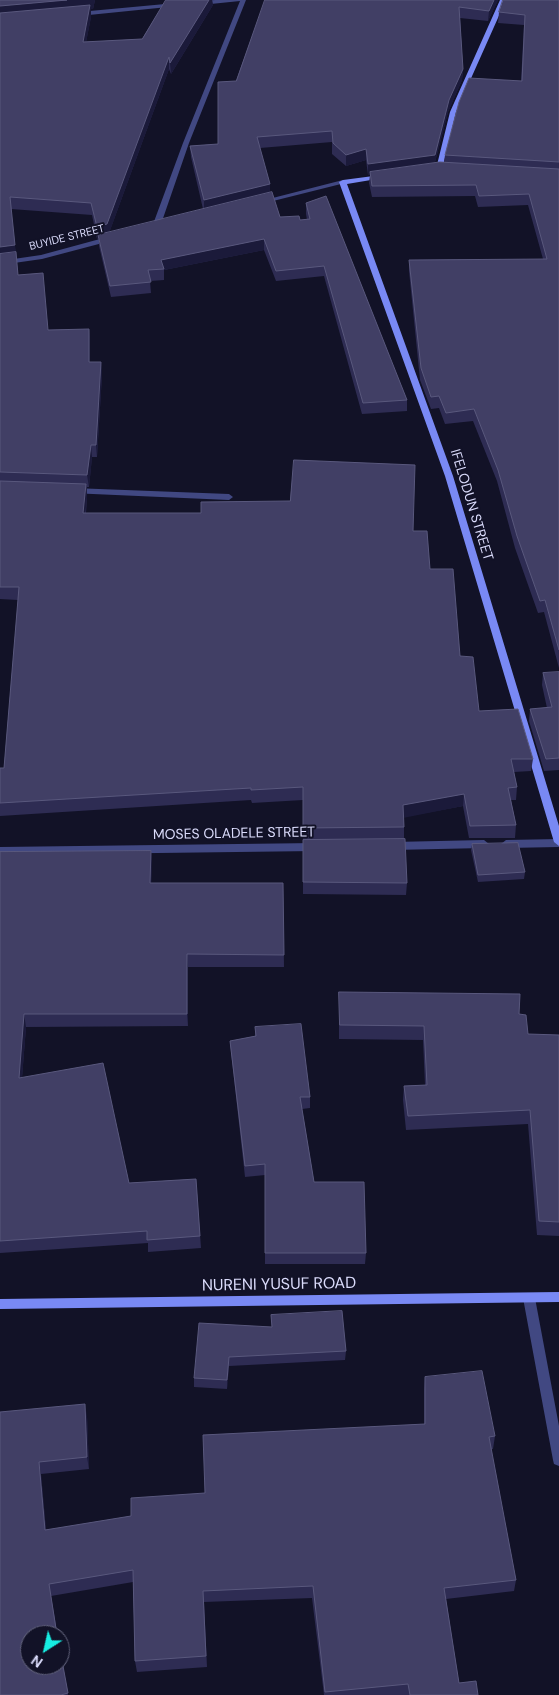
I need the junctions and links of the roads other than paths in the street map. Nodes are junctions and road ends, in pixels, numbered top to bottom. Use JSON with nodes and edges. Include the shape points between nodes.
{"nodes":[{"id":1,"x":237,"y":0,"type":"edge"},
{"id":2,"x":243,"y":0,"type":"edge"},
{"id":3,"x":503,"y":0,"type":"edge"},
{"id":4,"x":188,"y":4,"type":"edge"},
{"id":5,"x":197,"y":4,"type":"edge"},
{"id":6,"x":69,"y":15,"type":"edge"},
{"id":7,"x":439,"y":170,"type":"junction"},
{"id":8,"x":448,"y":171,"type":"edge"},
{"id":9,"x":429,"y":172,"type":"edge"},
{"id":10,"x":391,"y":176,"type":"edge"},
{"id":11,"x":343,"y":182,"type":"junction"},
{"id":12,"x":249,"y":204,"type":"edge"},
{"id":13,"x":165,"y":225,"type":"edge"},
{"id":14,"x":156,"y":227,"type":"junction"},
{"id":15,"x":146,"y":229,"type":"edge"},
{"id":16,"x":118,"y":237,"type":"edge"},
{"id":17,"x":0,"y":263,"type":"edge"},
{"id":18,"x":60,"y":491,"type":"edge"},
{"id":19,"x":229,"y":496,"type":"dead end"},
{"id":20,"x":559,"y":842,"type":"edge"},
{"id":21,"x":382,"y":846,"type":"edge"},
{"id":22,"x":323,"y":847,"type":"edge"},
{"id":23,"x":0,"y":851,"type":"edge"},
{"id":24,"x":559,"y":1297,"type":"edge"},
{"id":25,"x":530,"y":1298,"type":"junction"},
{"id":26,"x":0,"y":1304,"type":"edge"},
{"id":27,"x":559,"y":1460,"type":"edge"}],
"edges":[{"from":1,"to":5,"type":"street"},
{"from":2,"to":14,"type":"street"},
{"from":3,"to":7,"type":"street","via":[[453,112]]},
{"from":4,"to":6,"type":"street"},
{"from":7,"to":8,"type":"street"},
{"from":7,"to":9,"type":"street"},
{"from":10,"to":11,"type":"street"},
{"from":11,"to":12,"type":"street"},
{"from":11,"to":20,"type":"street","name":"IFELODUN STREET","via":[[449,476]]},
{"from":13,"to":14,"type":"street"},
{"from":14,"to":15,"type":"street"},
{"from":16,"to":17,"type":"street","name":"BUYIDE STREET"},
{"from":18,"to":19,"type":"street"},
{"from":20,"to":21,"type":"street"},
{"from":22,"to":23,"type":"street","name":"MOSES OLADELE STREET"},
{"from":24,"to":25,"type":"street","name":"NURENI YUSUF ROAD"},
{"from":25,"to":26,"type":"street","name":"NURENI YUSUF ROAD"},
{"from":25,"to":27,"type":"street"}]}
